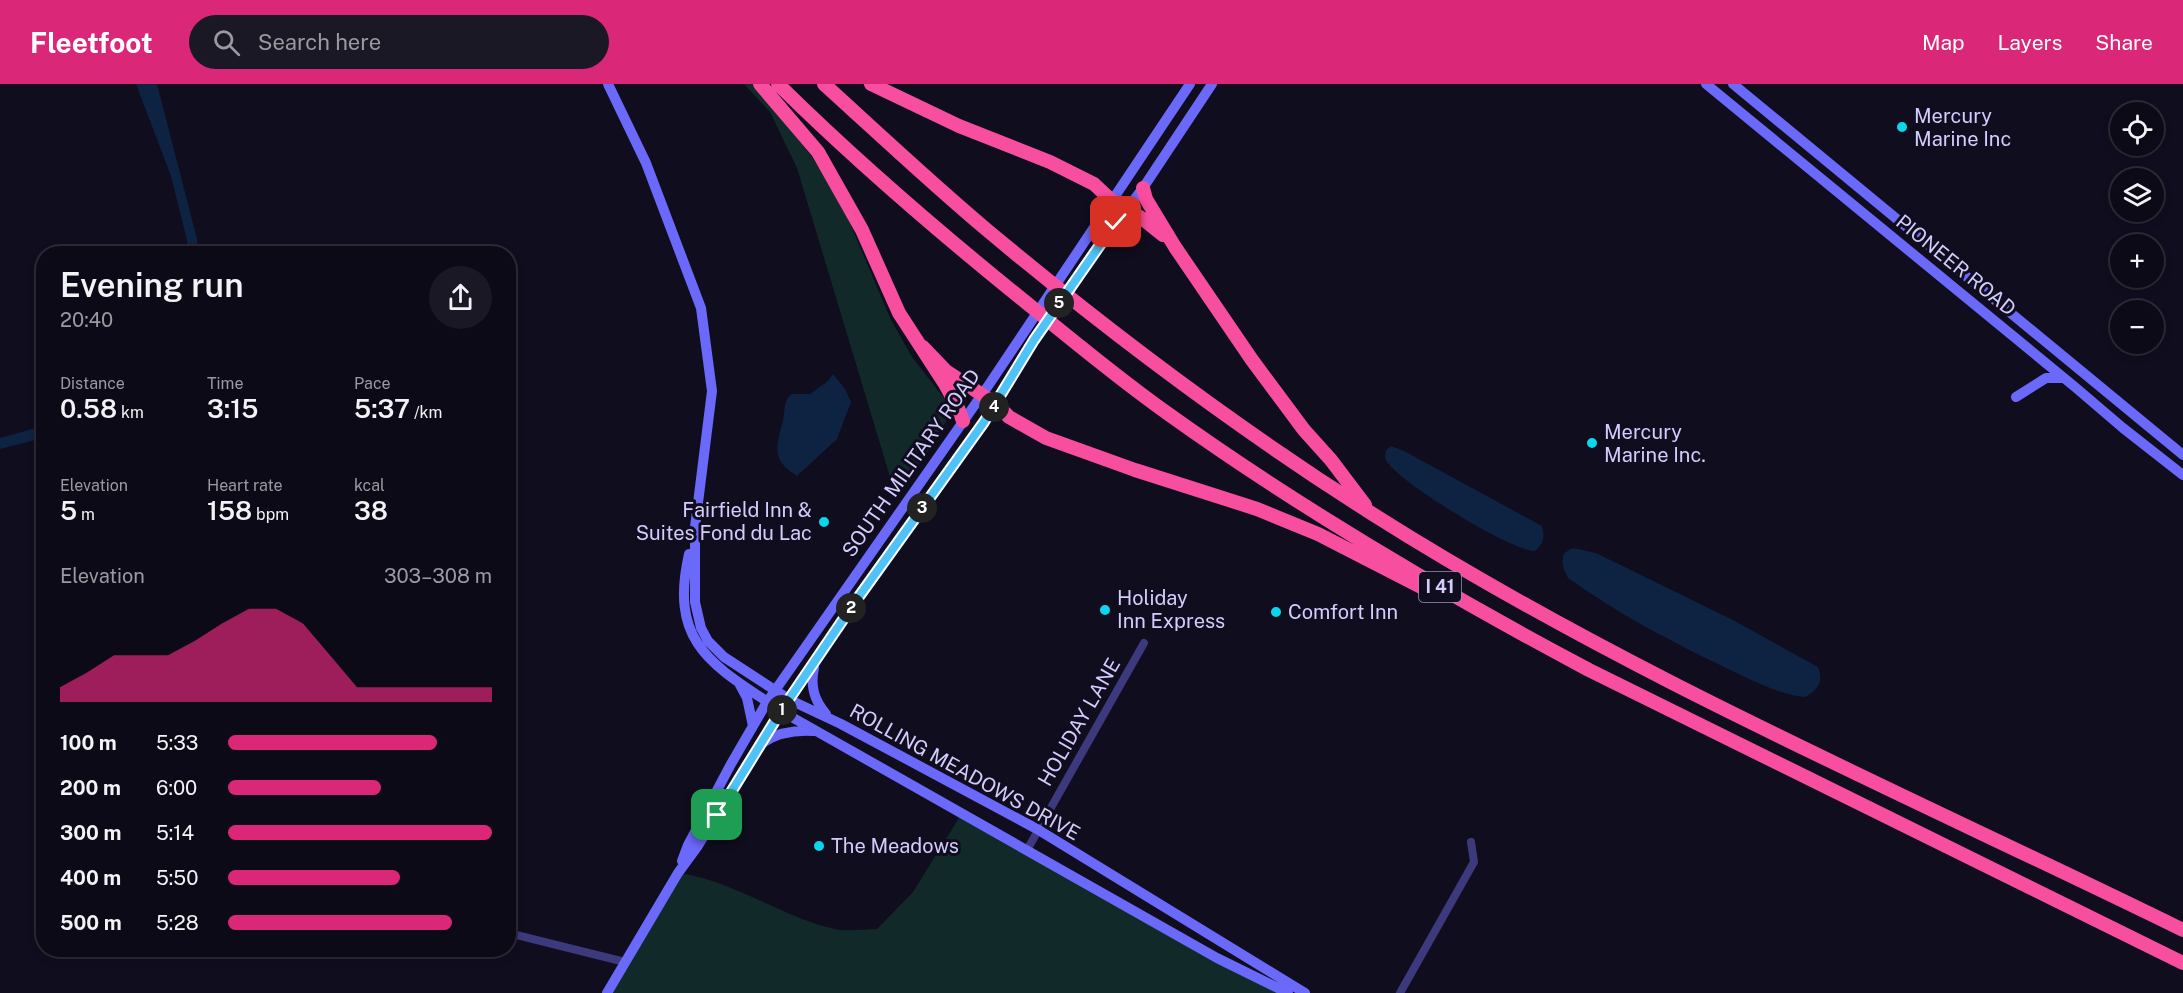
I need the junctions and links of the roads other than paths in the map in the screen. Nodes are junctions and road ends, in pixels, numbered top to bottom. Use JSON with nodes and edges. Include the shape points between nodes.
{"nodes":[{"id":1,"x":608,"y":84,"type":"edge"},
{"id":2,"x":760,"y":84,"type":"edge"},
{"id":3,"x":778,"y":84,"type":"edge"},
{"id":4,"x":824,"y":84,"type":"edge"},
{"id":5,"x":871,"y":84,"type":"edge"},
{"id":6,"x":1190,"y":84,"type":"edge"},
{"id":7,"x":1212,"y":84,"type":"edge"},
{"id":8,"x":1706,"y":84,"type":"edge"},
{"id":9,"x":1734,"y":84,"type":"edge"},
{"id":10,"x":1143,"y":188,"type":"junction"},
{"id":11,"x":1111,"y":200,"type":"junction"},
{"id":12,"x":1126,"y":210,"type":"junction"},
{"id":13,"x":1175,"y":247,"type":"junction"},
{"id":14,"x":922,"y":347,"type":"junction"},
{"id":15,"x":2063,"y":378,"type":"junction"},
{"id":16,"x":981,"y":394,"type":"junction"},
{"id":17,"x":2016,"y":397,"type":"dead end"},
{"id":18,"x":996,"y":404,"type":"junction"},
{"id":19,"x":963,"y":421,"type":"junction"},
{"id":20,"x":2183,"y":455,"type":"edge"},
{"id":21,"x":2183,"y":475,"type":"edge"},
{"id":22,"x":1372,"y":513,"type":"junction"},
{"id":23,"x":695,"y":527,"type":"junction"},
{"id":24,"x":1507,"y":627,"type":"junction"},
{"id":25,"x":1144,"y":643,"type":"dead end"},
{"id":26,"x":815,"y":663,"type":"junction"},
{"id":27,"x":738,"y":682,"type":"junction"},
{"id":28,"x":776,"y":690,"type":"junction"},
{"id":29,"x":790,"y":700,"type":"junction"},
{"id":30,"x":767,"y":702,"type":"junction"},
{"id":31,"x":781,"y":711,"type":"junction"},
{"id":32,"x":831,"y":719,"type":"junction"},
{"id":33,"x":753,"y":726,"type":"junction"},
{"id":34,"x":817,"y":732,"type":"junction"},
{"id":35,"x":760,"y":746,"type":"junction"},
{"id":36,"x":1037,"y":829,"type":"junction"},
{"id":37,"x":1471,"y":842,"type":"dead end"},
{"id":38,"x":1027,"y":850,"type":"junction"},
{"id":39,"x":678,"y":873,"type":"junction"},
{"id":40,"x":2084,"y":881,"type":"junction"},
{"id":41,"x":2183,"y":920,"type":"edge"},
{"id":42,"x":2112,"y":929,"type":"junction"},
{"id":43,"x":2183,"y":930,"type":"edge"},
{"id":44,"x":516,"y":935,"type":"edge"},
{"id":45,"x":625,"y":962,"type":"junction"},
{"id":46,"x":2183,"y":963,"type":"edge"},
{"id":47,"x":2183,"y":973,"type":"edge"},
{"id":48,"x":607,"y":993,"type":"edge"},
{"id":49,"x":1288,"y":993,"type":"edge"},
{"id":50,"x":1305,"y":993,"type":"edge"},
{"id":51,"x":1400,"y":993,"type":"edge"}],
"edges":[{"from":1,"to":23,"type":"main road","name":"ROLLING MEADOWS DRIVE","via":[[646,163],[701,308],[712,391]]},
{"from":2,"to":14,"type":"highway","via":[[818,152],[862,230],[899,313]]},
{"from":3,"to":24,"type":"highway","number":"I 41","via":[[888,188],[1097,361],[1167,413],[1356,538]]},
{"from":4,"to":22,"type":"highway","number":"I 41","via":[[988,231],[1125,340],[1258,438]]},
{"from":5,"to":11,"type":"highway","via":[[959,126],[1050,162],[1094,184]]},
{"from":6,"to":11,"type":"main road","name":"SOUTH MILITARY ROAD"},
{"from":7,"to":10,"type":"main road","name":"SOUTH MILITARY ROAD"},
{"from":8,"to":15,"type":"main road","name":"PIONEER ROAD"},
{"from":9,"to":20,"type":"main road","name":"PIONEER ROAD"},
{"from":10,"to":12,"type":"main road","name":"SOUTH MILITARY ROAD"},
{"from":10,"to":13,"type":"highway"},
{"from":11,"to":12,"type":"highway"},
{"from":11,"to":16,"type":"main road","name":"SOUTH MILITARY ROAD"},
{"from":12,"to":13,"type":"highway","via":[[1154,227]]},
{"from":12,"to":18,"type":"main road","name":"SOUTH MILITARY ROAD","via":[[1034,340]]},
{"from":13,"to":22,"type":"highway","via":[[1271,387]]},
{"from":14,"to":16,"type":"highway","via":[[946,371]]},
{"from":14,"to":19,"type":"highway"},
{"from":15,"to":17,"type":"main road","via":[[2046,378]]},
{"from":15,"to":21,"type":"main road","name":"PIONEER ROAD"},
{"from":16,"to":18,"type":"highway"},
{"from":16,"to":19,"type":"main road","name":"SOUTH MILITARY ROAD"},
{"from":18,"to":24,"type":"highway","via":[[1009,417],[1046,438],[1257,509],[1318,534]]},
{"from":18,"to":26,"type":"main road","name":"SOUTH MILITARY ROAD"},
{"from":19,"to":28,"type":"main road","name":"SOUTH MILITARY ROAD"},
{"from":22,"to":40,"type":"highway","number":"I 41","via":[[1523,603],[1682,687]]},
{"from":23,"to":27,"type":"main road","name":"ROLLING MEADOWS DRIVE","via":[[686,574],[688,623],[704,654]]},
{"from":23,"to":28,"type":"main road","name":"ROLLING MEADOWS DRIVE","via":[[695,602],[704,635],[724,657]]},
{"from":24,"to":42,"type":"highway","number":"I 41"},
{"from":25,"to":36,"type":"street","name":"HOLIDAY LANE"},
{"from":26,"to":29,"type":"main road","name":"SOUTH MILITARY ROAD"},
{"from":26,"to":32,"type":"main road","via":[[814,694]]},
{"from":27,"to":30,"type":"main road","name":"ROLLING MEADOWS DRIVE"},
{"from":27,"to":33,"type":"main road","via":[[747,698]]},
{"from":28,"to":29,"type":"main road","name":"ROLLING MEADOWS DRIVE"},
{"from":28,"to":30,"type":"main road","name":"SOUTH MILITARY ROAD"},
{"from":29,"to":31,"type":"main road","name":"SOUTH MILITARY ROAD"},
{"from":29,"to":32,"type":"main road","name":"ROLLING MEADOWS DRIVE"},
{"from":30,"to":31,"type":"main road","name":"ROLLING MEADOWS DRIVE"},
{"from":30,"to":33,"type":"main road","name":"SOUTH MILITARY ROAD"},
{"from":31,"to":34,"type":"main road","name":"ROLLING MEADOWS DRIVE"},
{"from":31,"to":35,"type":"main road","name":"SOUTH MILITARY ROAD"},
{"from":32,"to":36,"type":"main road","name":"ROLLING MEADOWS DRIVE"},
{"from":33,"to":39,"type":"main road","name":"SOUTH MILITARY ROAD","via":[[692,838]]},
{"from":34,"to":35,"type":"main road","via":[[787,733]]},
{"from":34,"to":38,"type":"main road","name":"ROLLING MEADOWS DRIVE"},
{"from":35,"to":39,"type":"main road","name":"SOUTH MILITARY ROAD"},
{"from":36,"to":38,"type":"street","name":"HOLIDAY LANE"},
{"from":36,"to":50,"type":"main road","name":"ROLLING MEADOWS DRIVE"},
{"from":37,"to":51,"type":"street","via":[[1474,862]]},
{"from":38,"to":49,"type":"main road","name":"ROLLING MEADOWS DRIVE","via":[[1217,958]]},
{"from":39,"to":45,"type":"main road","name":"SOUTH MILITARY ROAD"},
{"from":40,"to":41,"type":"highway"},
{"from":40,"to":43,"type":"highway","number":"I 41"},
{"from":42,"to":46,"type":"highway","number":"I 41"},
{"from":42,"to":47,"type":"highway"},
{"from":44,"to":45,"type":"street"},
{"from":45,"to":48,"type":"main road","name":"SOUTH MILITARY ROAD"}]}
